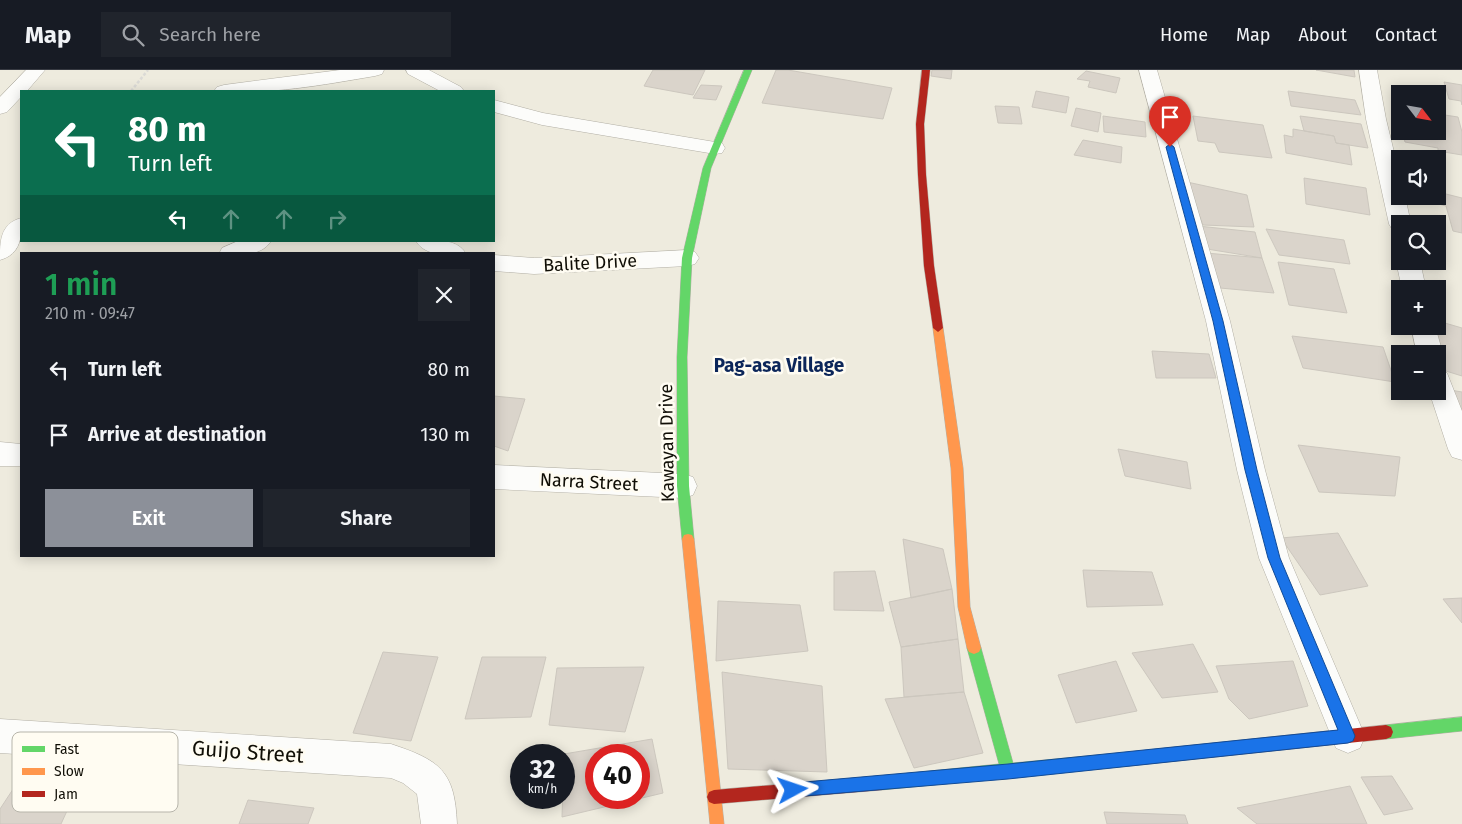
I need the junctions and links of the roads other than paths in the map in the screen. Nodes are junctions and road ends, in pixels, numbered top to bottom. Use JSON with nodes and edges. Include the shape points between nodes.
{"nodes":[{"id":1,"x":36,"y":70,"type":"edge"},
{"id":2,"x":375,"y":70,"type":"edge"},
{"id":3,"x":415,"y":70,"type":"edge"},
{"id":4,"x":748,"y":70,"type":"edge"},
{"id":5,"x":926,"y":70,"type":"edge"},
{"id":6,"x":1148,"y":70,"type":"edge"},
{"id":7,"x":1368,"y":70,"type":"edge"},
{"id":8,"x":233,"y":90,"type":"edge"},
{"id":9,"x":452,"y":90,"type":"edge"},
{"id":10,"x":12,"y":92,"type":"edge"},
{"id":11,"x":495,"y":106,"type":"edge"},
{"id":12,"x":0,"y":108,"type":"edge"},
{"id":13,"x":715,"y":148,"type":"junction"},
{"id":14,"x":1398,"y":215,"type":"edge"},
{"id":15,"x":20,"y":227,"type":"edge"},
{"id":16,"x":258,"y":242,"type":"edge"},
{"id":17,"x":428,"y":242,"type":"edge"},
{"id":18,"x":0,"y":252,"type":"edge"},
{"id":19,"x":235,"y":252,"type":"edge"},
{"id":20,"x":450,"y":252,"type":"edge"},
{"id":21,"x":687,"y":258,"type":"junction"},
{"id":22,"x":495,"y":263,"type":"edge"},
{"id":23,"x":1445,"y":400,"type":"edge"},
{"id":24,"x":1462,"y":449,"type":"edge"},
{"id":25,"x":0,"y":454,"type":"edge"},
{"id":26,"x":20,"y":455,"type":"edge"},
{"id":27,"x":495,"y":477,"type":"edge"},
{"id":28,"x":683,"y":486,"type":"junction"},
{"id":29,"x":1462,"y":724,"type":"edge"},
{"id":30,"x":1348,"y":736,"type":"junction"},
{"id":31,"x":178,"y":747,"type":"edge"},
{"id":32,"x":1008,"y":772,"type":"junction"},
{"id":33,"x":714,"y":797,"type":"junction"},
{"id":34,"x":440,"y":824,"type":"edge"},
{"id":35,"x":717,"y":824,"type":"edge"}],
"edges":[{"from":1,"to":10,"type":"street"},
{"from":2,"to":8,"type":"street"},
{"from":3,"to":9,"type":"street"},
{"from":4,"to":13,"type":"street","name":"Kawayan Drive"},
{"from":5,"to":32,"type":"street","via":[[920,124],[922,175],[929,266],[958,468],[964,607]]},
{"from":6,"to":30,"type":"street","via":[[1218,321],[1274,558]]},
{"from":7,"to":14,"type":"street"},
{"from":10,"to":12,"type":"street"},
{"from":11,"to":13,"type":"street","via":[[542,119]]},
{"from":13,"to":21,"type":"street","name":"Kawayan Drive","via":[[707,168]]},
{"from":15,"to":18,"type":"street"},
{"from":16,"to":19,"type":"street"},
{"from":17,"to":20,"type":"street"},
{"from":21,"to":22,"type":"street","name":"Balite Drive","via":[[534,266]]},
{"from":21,"to":28,"type":"street","name":"Kawayan Drive","via":[[682,357]]},
{"from":23,"to":24,"type":"street"},
{"from":25,"to":26,"type":"street"},
{"from":27,"to":28,"type":"street","name":"Narra Street"},
{"from":28,"to":33,"type":"street","name":"Kawayan Drive"},
{"from":29,"to":30,"type":"street"},
{"from":30,"to":32,"type":"street"},
{"from":31,"to":34,"type":"street","name":"Guijo Street","via":[[391,761],[413,768],[432,782],[439,801]]},
{"from":32,"to":33,"type":"street"},
{"from":33,"to":35,"type":"street","name":"Kawayan Drive"}]}
